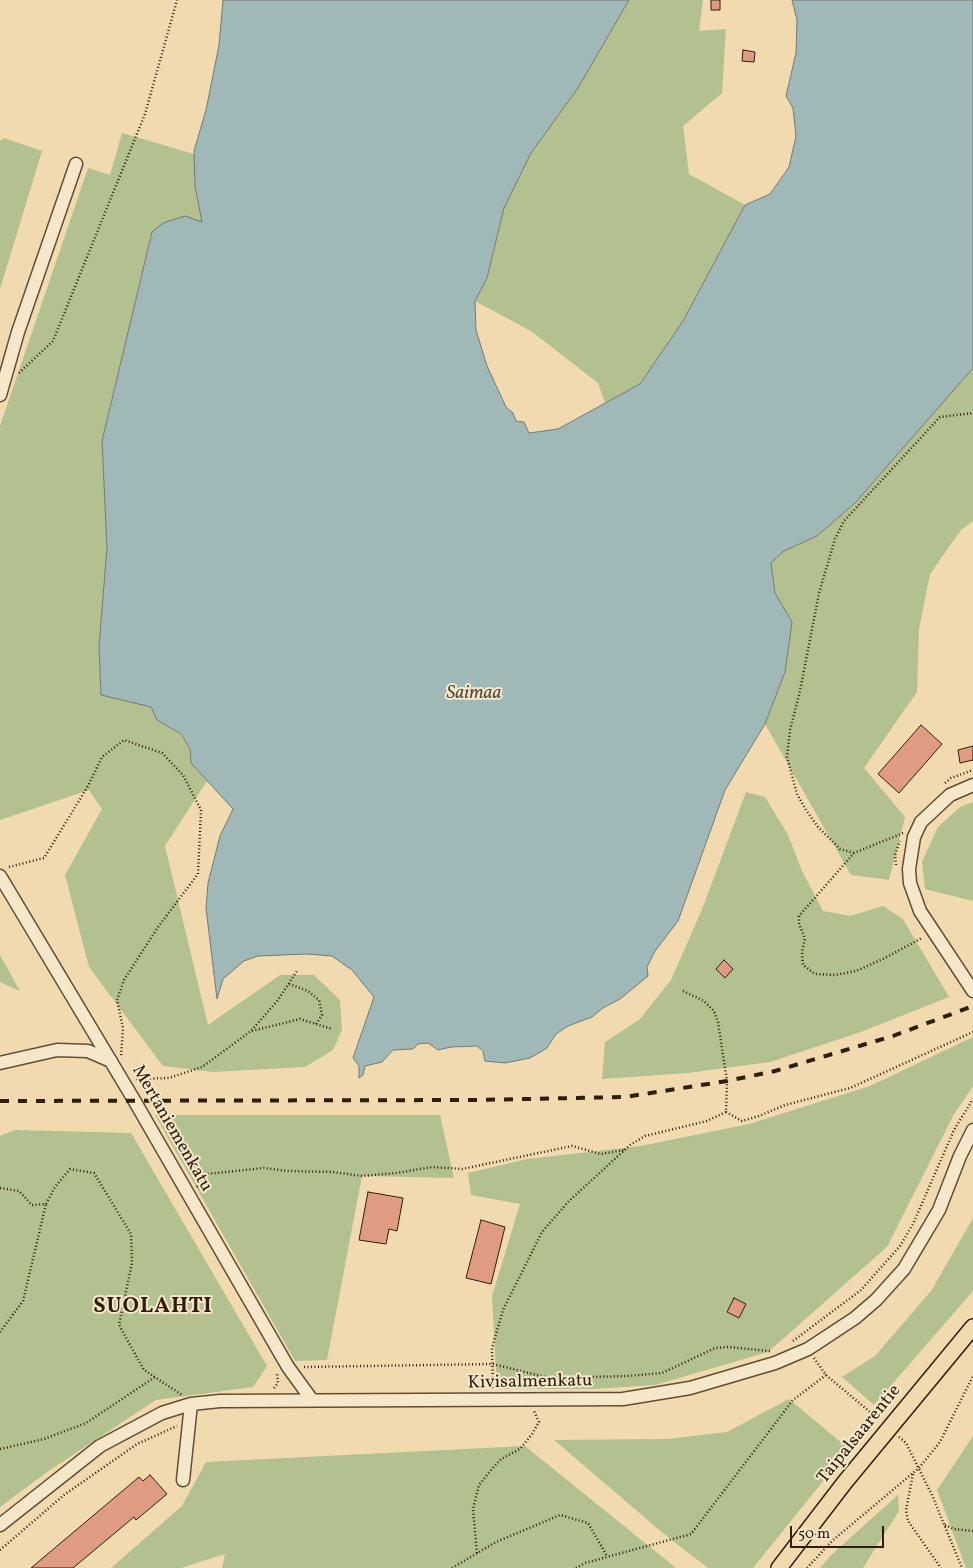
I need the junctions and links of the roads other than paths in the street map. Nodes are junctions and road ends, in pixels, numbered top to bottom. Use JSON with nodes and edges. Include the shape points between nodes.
{"nodes":[{"id":1,"x":76,"y":164,"type":"dead end"},
{"id":2,"x":1,"y":392,"type":"edge"},
{"id":3,"x":973,"y":785,"type":"edge"},
{"id":4,"x":0,"y":876,"type":"edge"},
{"id":5,"x":973,"y":991,"type":"edge"},
{"id":6,"x":0,"y":1063,"type":"edge"},
{"id":7,"x":116,"y":1070,"type":"junction"},
{"id":8,"x":973,"y":1130,"type":"edge"},
{"id":9,"x":973,"y":1327,"type":"edge"},
{"id":10,"x":312,"y":1400,"type":"junction"},
{"id":11,"x":193,"y":1404,"type":"junction"},
{"id":12,"x":183,"y":1480,"type":"dead end"},
{"id":13,"x":0,"y":1525,"type":"edge"},
{"id":14,"x":779,"y":1568,"type":"edge"}],
"edges":[{"from":1,"to":2,"type":"street","via":[[18,332]]},
{"from":3,"to":5,"type":"street","via":[[950,795],[921,822],[914,837],[909,869],[920,911]]},
{"from":4,"to":7,"type":"street","name":"Mertaniemenkatu"},
{"from":6,"to":7,"type":"street","via":[[57,1050],[88,1051]]},
{"from":7,"to":10,"type":"street","name":"Mertaniemenkatu","via":[[288,1367]]},
{"from":8,"to":10,"type":"street","name":"Kivisalmenkatu","via":[[939,1210],[904,1269],[855,1318],[808,1349],[690,1388],[624,1399]]},
{"from":9,"to":14,"type":"main road","name":"Taipalsaarentie","via":[[845,1482]]},
{"from":10,"to":11,"type":"street","name":"Kivisalmenkatu"},
{"from":11,"to":12,"type":"street"},
{"from":11,"to":13,"type":"street","name":"Kivisalmenkatu","via":[[162,1413],[100,1446]]}]}
